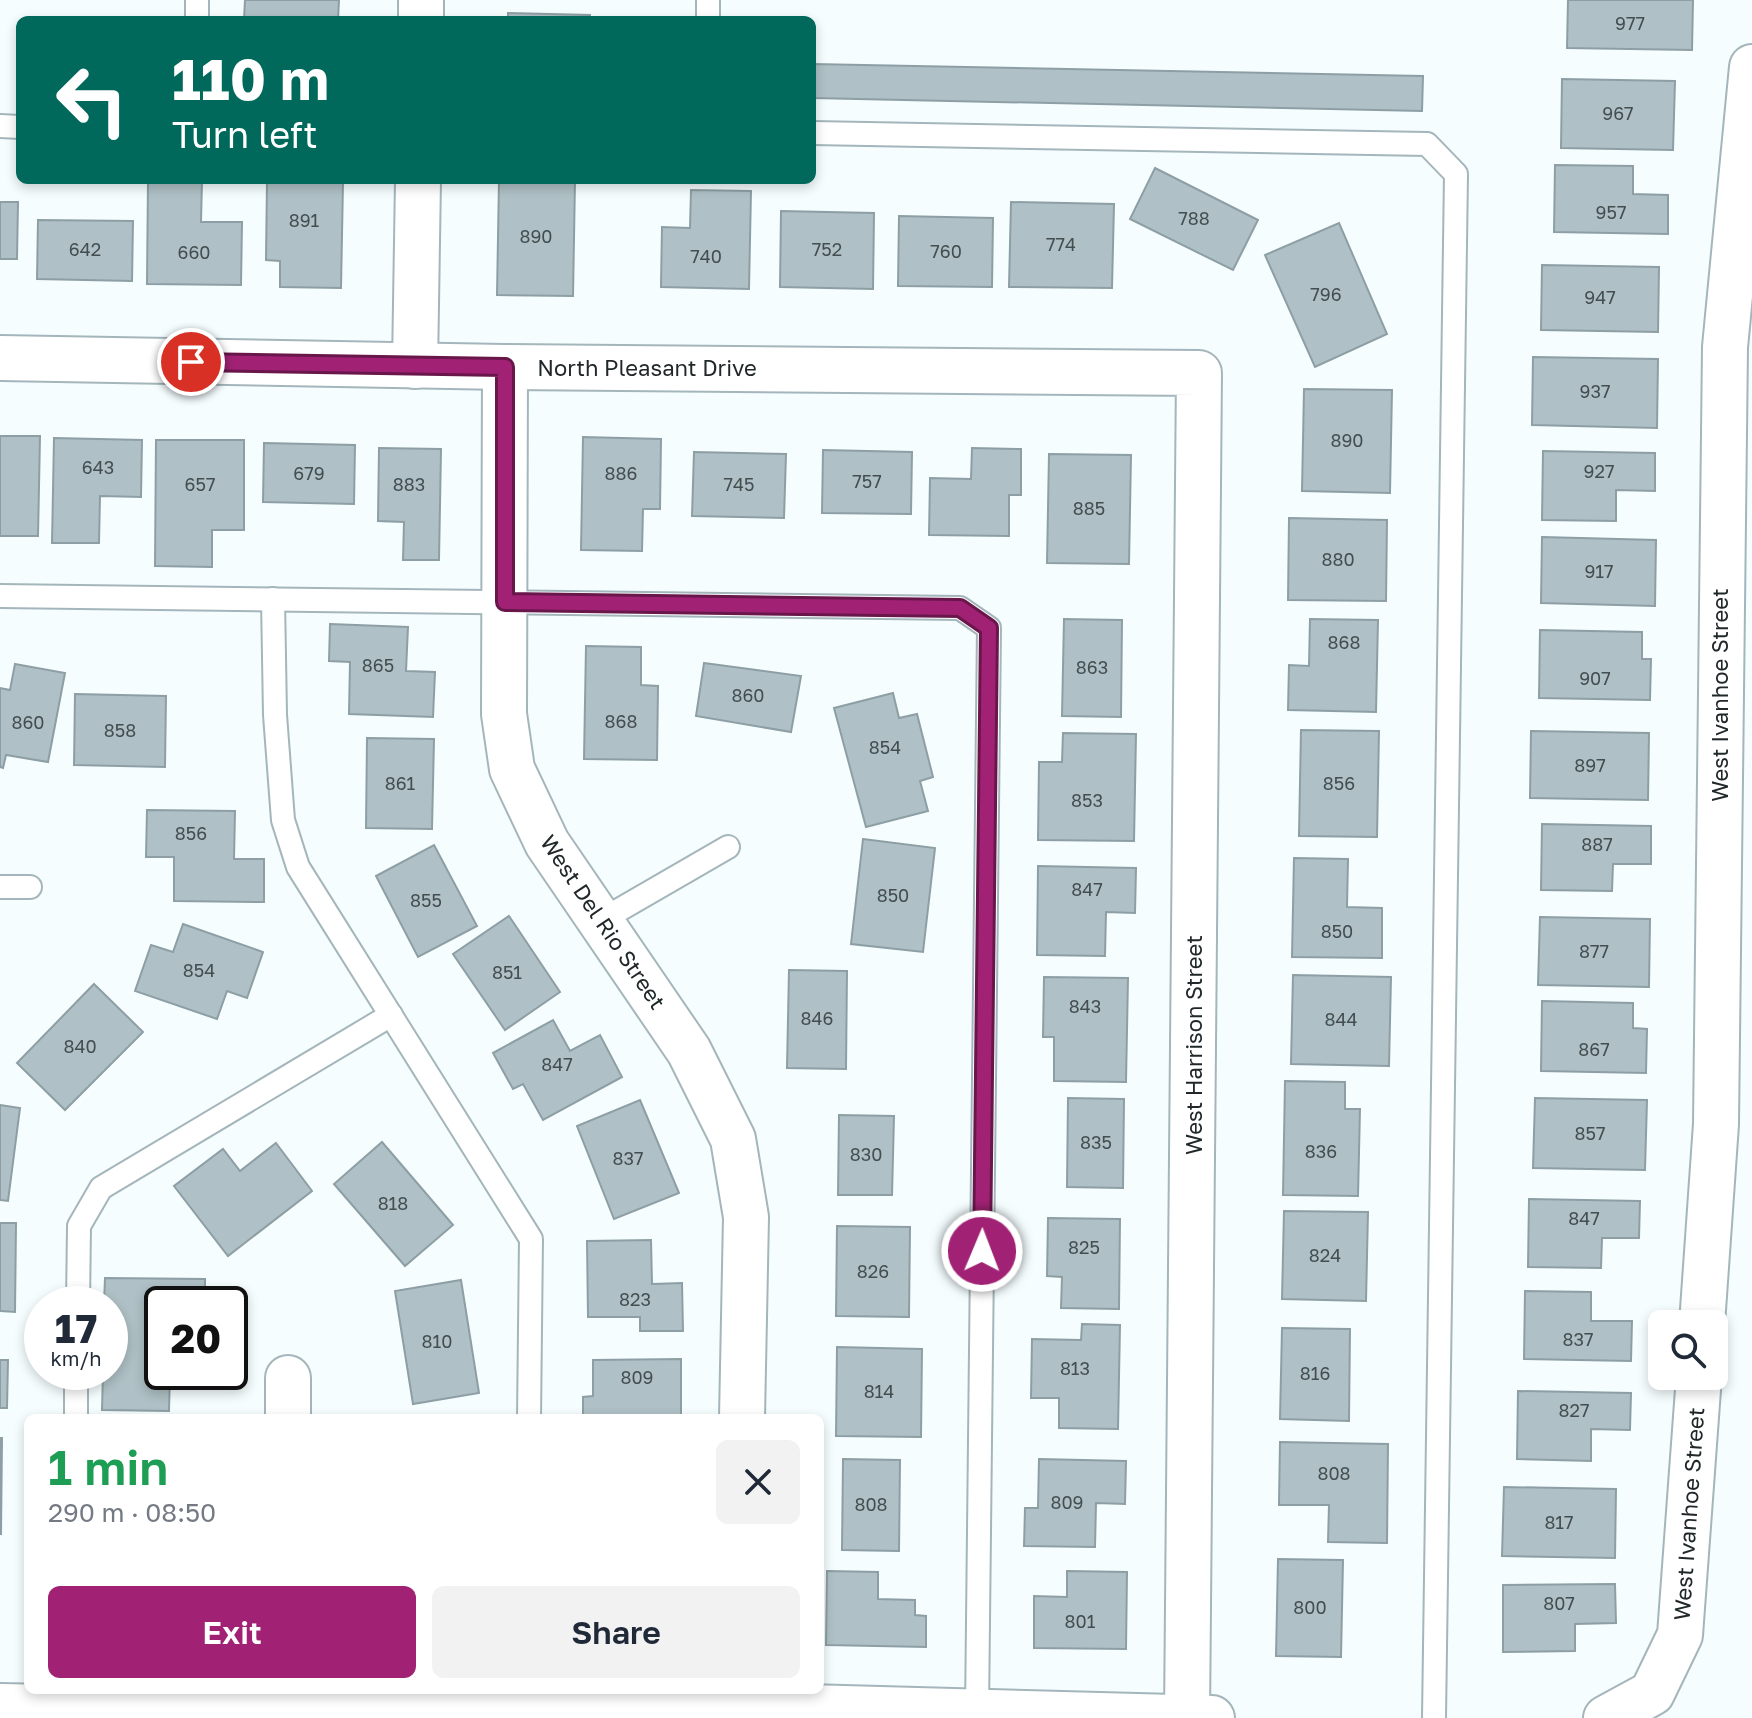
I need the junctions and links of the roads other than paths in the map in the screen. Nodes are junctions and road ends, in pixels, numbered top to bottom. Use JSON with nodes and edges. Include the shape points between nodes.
{"nodes":[{"id":1,"x":1752,"y":67,"type":"edge"},
{"id":2,"x":816,"y":133,"type":"edge"},
{"id":3,"x":418,"y":184,"type":"edge"},
{"id":4,"x":0,"y":358,"type":"edge"},
{"id":5,"x":415,"y":366,"type":"junction"},
{"id":6,"x":505,"y":367,"type":"junction"},
{"id":7,"x":1199,"y":373,"type":"joint"},
{"id":8,"x":0,"y":596,"type":"edge"},
{"id":9,"x":273,"y":599,"type":"junction"},
{"id":10,"x":505,"y":602,"type":"junction"},
{"id":11,"x":728,"y":847,"type":"dead end"},
{"id":12,"x":0,"y":887,"type":"edge"},
{"id":13,"x":30,"y":887,"type":"dead end"},
{"id":14,"x":600,"y":921,"type":"junction"},
{"id":15,"x":391,"y":1015,"type":"junction"},
{"id":16,"x":78,"y":1286,"type":"edge"},
{"id":17,"x":1703,"y":1310,"type":"edge"},
{"id":18,"x":76,"y":1390,"type":"edge"},
{"id":19,"x":1698,"y":1390,"type":"edge"},
{"id":20,"x":76,"y":1414,"type":"edge"},
{"id":21,"x":529,"y":1414,"type":"edge"},
{"id":22,"x":742,"y":1414,"type":"edge"},
{"id":23,"x":287,"y":1698,"type":"edge"},
{"id":24,"x":525,"y":1698,"type":"edge"},
{"id":25,"x":737,"y":1698,"type":"edge"},
{"id":26,"x":71,"y":1699,"type":"edge"},
{"id":27,"x":0,"y":1706,"type":"edge"},
{"id":28,"x":977,"y":1712,"type":"junction"},
{"id":29,"x":159,"y":1714,"type":"edge"},
{"id":30,"x":1187,"y":1718,"type":"edge"},
{"id":31,"x":1212,"y":1718,"type":"edge"},
{"id":32,"x":1434,"y":1718,"type":"edge"},
{"id":33,"x":1606,"y":1718,"type":"edge"}],
"edges":[{"from":1,"to":17,"type":"street","name":"West Ivanhoe Street","via":[[1725,347],[1716,1124]]},
{"from":2,"to":32,"type":"lane","via":[[1427,144],[1456,174]]},
{"from":3,"to":5,"type":"street"},
{"from":4,"to":5,"type":"street","name":"North Pleasant Drive"},
{"from":5,"to":6,"type":"street","name":"North Pleasant Drive"},
{"from":6,"to":7,"type":"street","name":"North Pleasant Drive"},
{"from":6,"to":10,"type":"street","name":"West Del Rio Street"},
{"from":7,"to":30,"type":"street","name":"West Harrison Street"},
{"from":8,"to":9,"type":"lane"},
{"from":9,"to":10,"type":"lane"},
{"from":9,"to":15,"type":"lane","via":[[283,820],[298,867]]},
{"from":10,"to":14,"type":"street","name":"West Del Rio Street","via":[[504,714],[512,769],[547,843]]},
{"from":10,"to":28,"type":"lane","via":[[960,608],[989,628]]},
{"from":11,"to":14,"type":"lane"},
{"from":12,"to":13,"type":"lane"},
{"from":14,"to":22,"type":"street","name":"West Del Rio Street","via":[[689,1051],[733,1139],[746,1217]]},
{"from":15,"to":16,"type":"lane","via":[[101,1188],[79,1226]]},
{"from":15,"to":21,"type":"lane","via":[[531,1239]]},
{"from":18,"to":20,"type":"lane"},
{"from":19,"to":33,"type":"street","name":"West Ivanhoe Street","via":[[1680,1635],[1652,1693]]},
{"from":23,"to":24,"type":"street"},
{"from":23,"to":29,"type":"street"},
{"from":24,"to":25,"type":"street"},
{"from":25,"to":28,"type":"street"},
{"from":26,"to":27,"type":"street"},
{"from":26,"to":29,"type":"street"},
{"from":28,"to":30,"type":"street"},
{"from":30,"to":31,"type":"street"}]}
